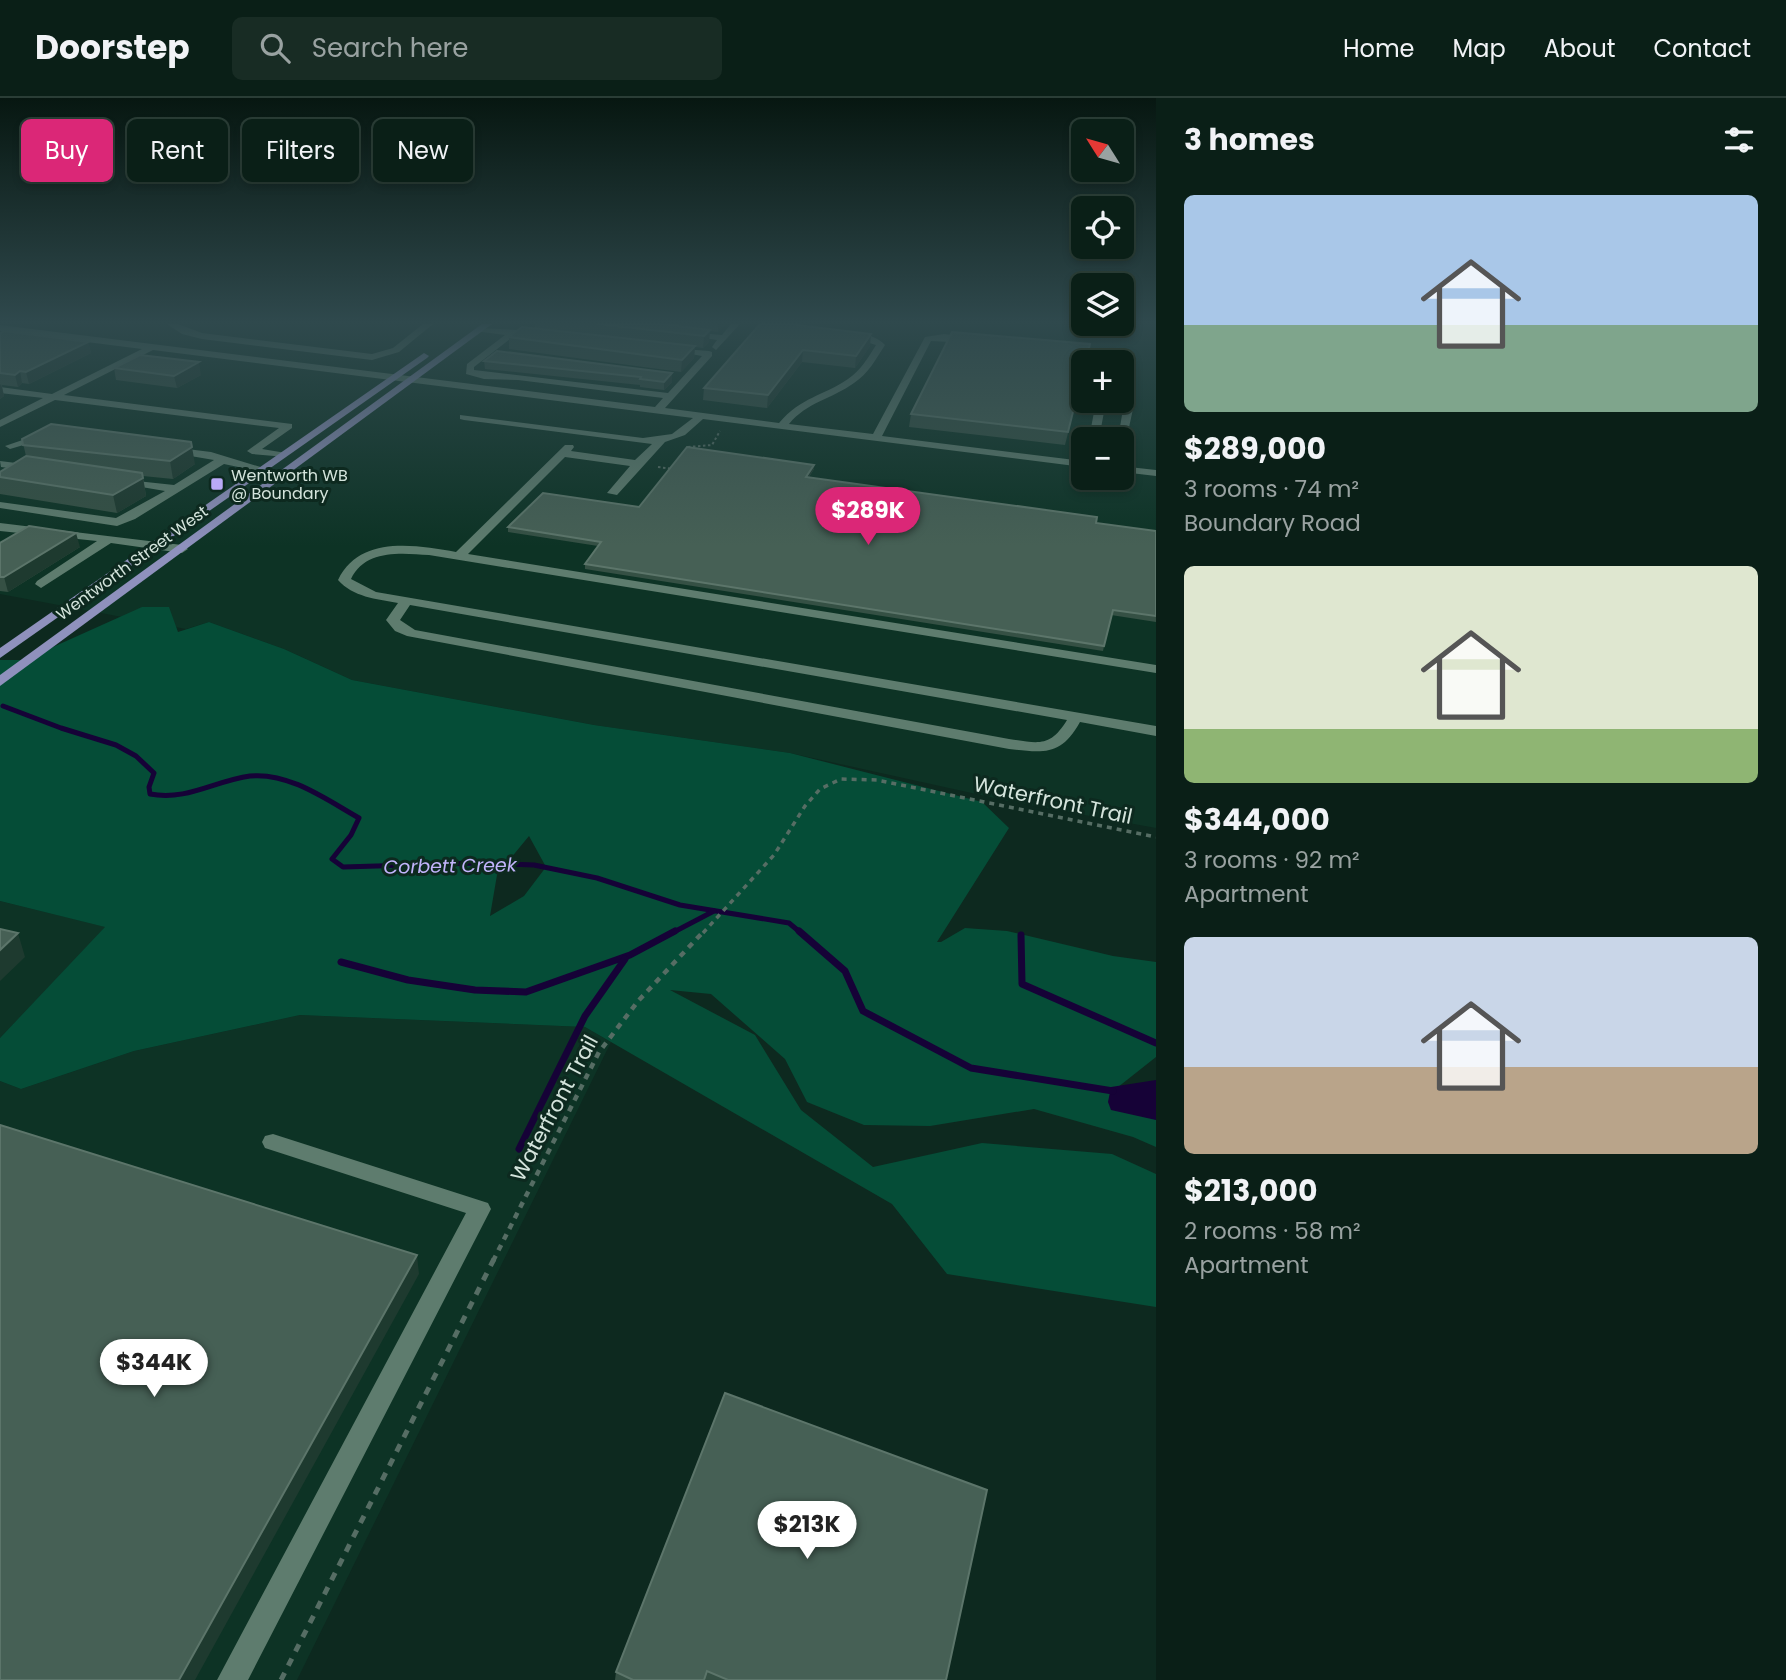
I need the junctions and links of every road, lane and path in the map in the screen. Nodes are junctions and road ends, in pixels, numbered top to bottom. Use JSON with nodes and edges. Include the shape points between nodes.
{"nodes":[{"id":1,"x":54,"y":398,"type":"edge"},
{"id":2,"x":63,"y":398,"type":"edge"},
{"id":3,"x":365,"y":398,"type":"edge"},
{"id":4,"x":388,"y":398,"type":"edge"},
{"id":5,"x":550,"y":398,"type":"edge"},
{"id":6,"x":669,"y":398,"type":"edge"},
{"id":7,"x":812,"y":398,"type":"edge"},
{"id":8,"x":897,"y":398,"type":"edge"},
{"id":9,"x":657,"y":411,"type":"junction"},
{"id":10,"x":701,"y":416,"type":"junction"},
{"id":11,"x":464,"y":417,"type":"dead end"},
{"id":12,"x":2,"y":421,"type":"edge"},
{"id":13,"x":782,"y":426,"type":"junction"},
{"id":14,"x":723,"y":429,"type":"dead end"},
{"id":15,"x":55,"y":434,"type":"edge"},
{"id":16,"x":876,"y":438,"type":"junction"},
{"id":17,"x":662,"y":440,"type":"junction"},
{"id":18,"x":10,"y":446,"type":"junction"},
{"id":19,"x":159,"y":448,"type":"edge"},
{"id":20,"x":682,"y":449,"type":"edge"},
{"id":21,"x":282,"y":455,"type":"junction"},
{"id":22,"x":664,"y":459,"type":"dead end"},
{"id":23,"x":222,"y":460,"type":"junction"},
{"id":24,"x":1071,"y":462,"type":"edge"},
{"id":25,"x":638,"y":464,"type":"junction"},
{"id":26,"x":0,"y":465,"type":"edge"},
{"id":27,"x":262,"y":469,"type":"junction"},
{"id":28,"x":673,"y":469,"type":"edge"},
{"id":29,"x":41,"y":470,"type":"edge"},
{"id":30,"x":1134,"y":471,"type":"edge"},
{"id":31,"x":1156,"y":474,"type":"edge"},
{"id":32,"x":108,"y":479,"type":"edge"},
{"id":33,"x":176,"y":489,"type":"junction"},
{"id":34,"x":613,"y":493,"type":"dead end"},
{"id":35,"x":0,"y":505,"type":"edge"},
{"id":36,"x":0,"y":527,"type":"edge"},
{"id":37,"x":16,"y":529,"type":"junction"},
{"id":38,"x":0,"y":536,"type":"edge"},
{"id":39,"x":108,"y":539,"type":"junction"},
{"id":40,"x":154,"y":545,"type":"junction"},
{"id":41,"x":182,"y":549,"type":"junction"},
{"id":42,"x":459,"y":556,"type":"junction"},
{"id":43,"x":41,"y":584,"type":"dead end"},
{"id":44,"x":407,"y":600,"type":"junction"},
{"id":45,"x":0,"y":654,"type":"edge"},
{"id":46,"x":1156,"y":669,"type":"edge"},
{"id":47,"x":0,"y":682,"type":"edge"},
{"id":48,"x":1076,"y":717,"type":"junction"},
{"id":49,"x":1156,"y":731,"type":"edge"},
{"id":50,"x":1156,"y":837,"type":"edge"},
{"id":51,"x":273,"y":1142,"type":"dead end"},
{"id":52,"x":232,"y":1680,"type":"edge"},
{"id":53,"x":281,"y":1680,"type":"edge"}],
"edges":[{"from":1,"to":12,"type":"street"},
{"from":2,"to":21,"type":"street","via":[[288,426],[252,451]]},
{"from":3,"to":21,"type":"main road","name":"Wentworth Street West"},
{"from":4,"to":41,"type":"main road","name":"Wentworth Street West"},
{"from":5,"to":9,"type":"street"},
{"from":6,"to":9,"type":"street"},
{"from":7,"to":13,"type":"street"},
{"from":8,"to":16,"type":"street"},
{"from":9,"to":10,"type":"street"},
{"from":10,"to":13,"type":"street"},
{"from":10,"to":17,"type":"street","via":[[684,433]]},
{"from":11,"to":17,"type":"street","via":[[631,440]]},
{"from":12,"to":18,"type":"street"},
{"from":13,"to":16,"type":"street"},
{"from":14,"to":20,"type":"path","via":[[712,445]]},
{"from":15,"to":18,"type":"street"},
{"from":16,"to":24,"type":"street"},
{"from":17,"to":25,"type":"street"},
{"from":18,"to":26,"type":"street"},
{"from":19,"to":23,"type":"street"},
{"from":21,"to":27,"type":"main road","name":"Wentworth Street West"},
{"from":22,"to":28,"type":"path","via":[[656,466]]},
{"from":23,"to":27,"type":"street"},
{"from":23,"to":33,"type":"street"},
{"from":25,"to":34,"type":"street"},
{"from":25,"to":42,"type":"street","via":[[566,450]]},
{"from":26,"to":29,"type":"street"},
{"from":27,"to":40,"type":"main road","name":"Wentworth Street West"},
{"from":30,"to":31,"type":"street"},
{"from":32,"to":33,"type":"street"},
{"from":33,"to":35,"type":"street","via":[[117,522]]},
{"from":36,"to":37,"type":"street"},
{"from":37,"to":38,"type":"street"},
{"from":37,"to":39,"type":"street"},
{"from":39,"to":40,"type":"street"},
{"from":39,"to":43,"type":"street"},
{"from":40,"to":41,"type":"street"},
{"from":40,"to":45,"type":"main road","name":"Wentworth Street West"},
{"from":41,"to":47,"type":"main road","name":"Wentworth Street West"},
{"from":42,"to":44,"type":"street","via":[[399,550],[366,557],[346,569],[344,580],[354,588]]},
{"from":42,"to":46,"type":"street"},
{"from":44,"to":48,"type":"street"},
{"from":44,"to":48,"type":"street","via":[[393,620],[412,633],[1009,744],[1053,746],[1063,740]]},
{"from":48,"to":49,"type":"street"},
{"from":50,"to":53,"type":"path","name":"Waterfront Trail","via":[[877,780],[850,778],[827,783],[803,808],[740,897],[617,1025],[599,1052]]},
{"from":51,"to":52,"type":"street","via":[[480,1209]]}]}
